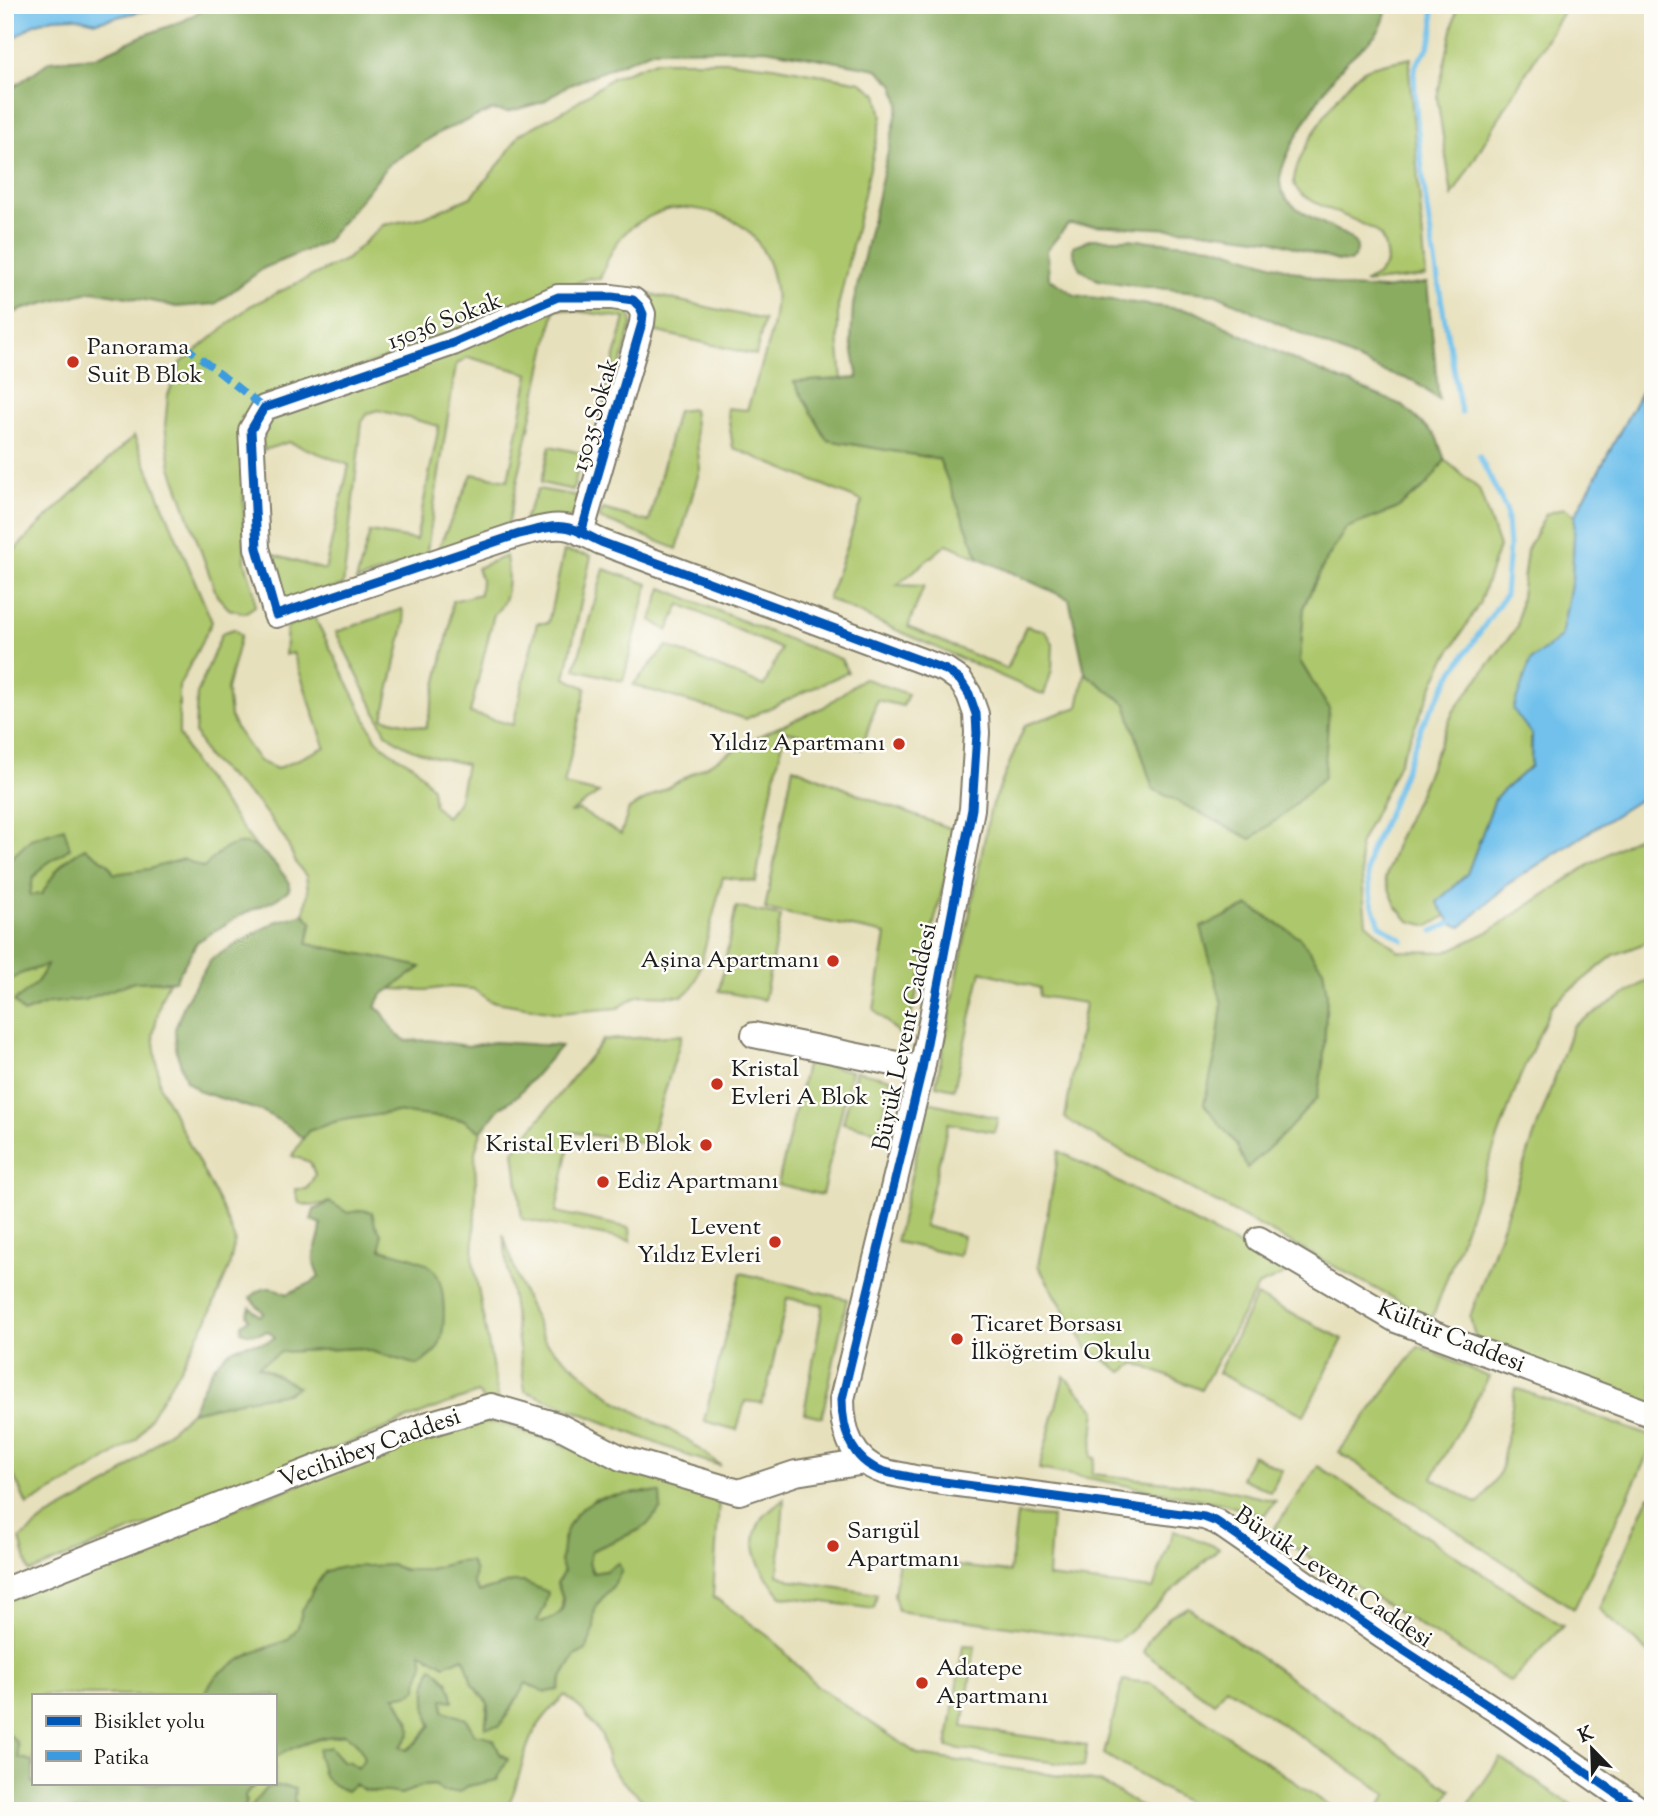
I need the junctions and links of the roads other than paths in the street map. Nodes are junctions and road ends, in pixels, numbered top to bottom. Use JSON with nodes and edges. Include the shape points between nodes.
{"nodes":[{"id":1,"x":640,"y":307,"type":"joint"},
{"id":2,"x":264,"y":408,"type":"joint"},
{"id":3,"x":581,"y":533,"type":"junction"},
{"id":4,"x":754,"y":1035,"type":"dead end"},
{"id":5,"x":922,"y":1069,"type":"junction"},
{"id":6,"x":1259,"y":1239,"type":"dead end"},
{"id":7,"x":1653,"y":1415,"type":"edge"},
{"id":8,"x":865,"y":1462,"type":"junction"},
{"id":9,"x":5,"y":1590,"type":"edge"},
{"id":10,"x":1642,"y":1811,"type":"edge"}],
"edges":[{"from":1,"to":2,"type":"street","name":"15036 Sokak","via":[[633,300],[612,297],[558,297],[453,343]]},
{"from":1,"to":3,"type":"street","name":"15035 Sokak","via":[[642,323]]},
{"from":2,"to":3,"type":"street","name":"Büyük Levent Caddesi","via":[[251,430],[257,548],[276,615],[519,534],[554,527]]},
{"from":3,"to":5,"type":"street","name":"Büyük Levent Caddesi","via":[[946,670],[969,694],[977,723],[972,809]]},
{"from":4,"to":5,"type":"street"},
{"from":5,"to":8,"type":"street","name":"Büyük Levent Caddesi","via":[[842,1399],[845,1434]]},
{"from":6,"to":7,"type":"street","name":"Kültür Caddesi","via":[[1396,1320]]},
{"from":8,"to":9,"type":"street","name":"Vecihibey Caddesi","via":[[796,1473],[739,1492],[621,1458],[557,1425],[491,1406],[425,1425]]},
{"from":8,"to":10,"type":"street","name":"Büyük Levent Caddesi","via":[[914,1478],[1217,1522]]}]}
